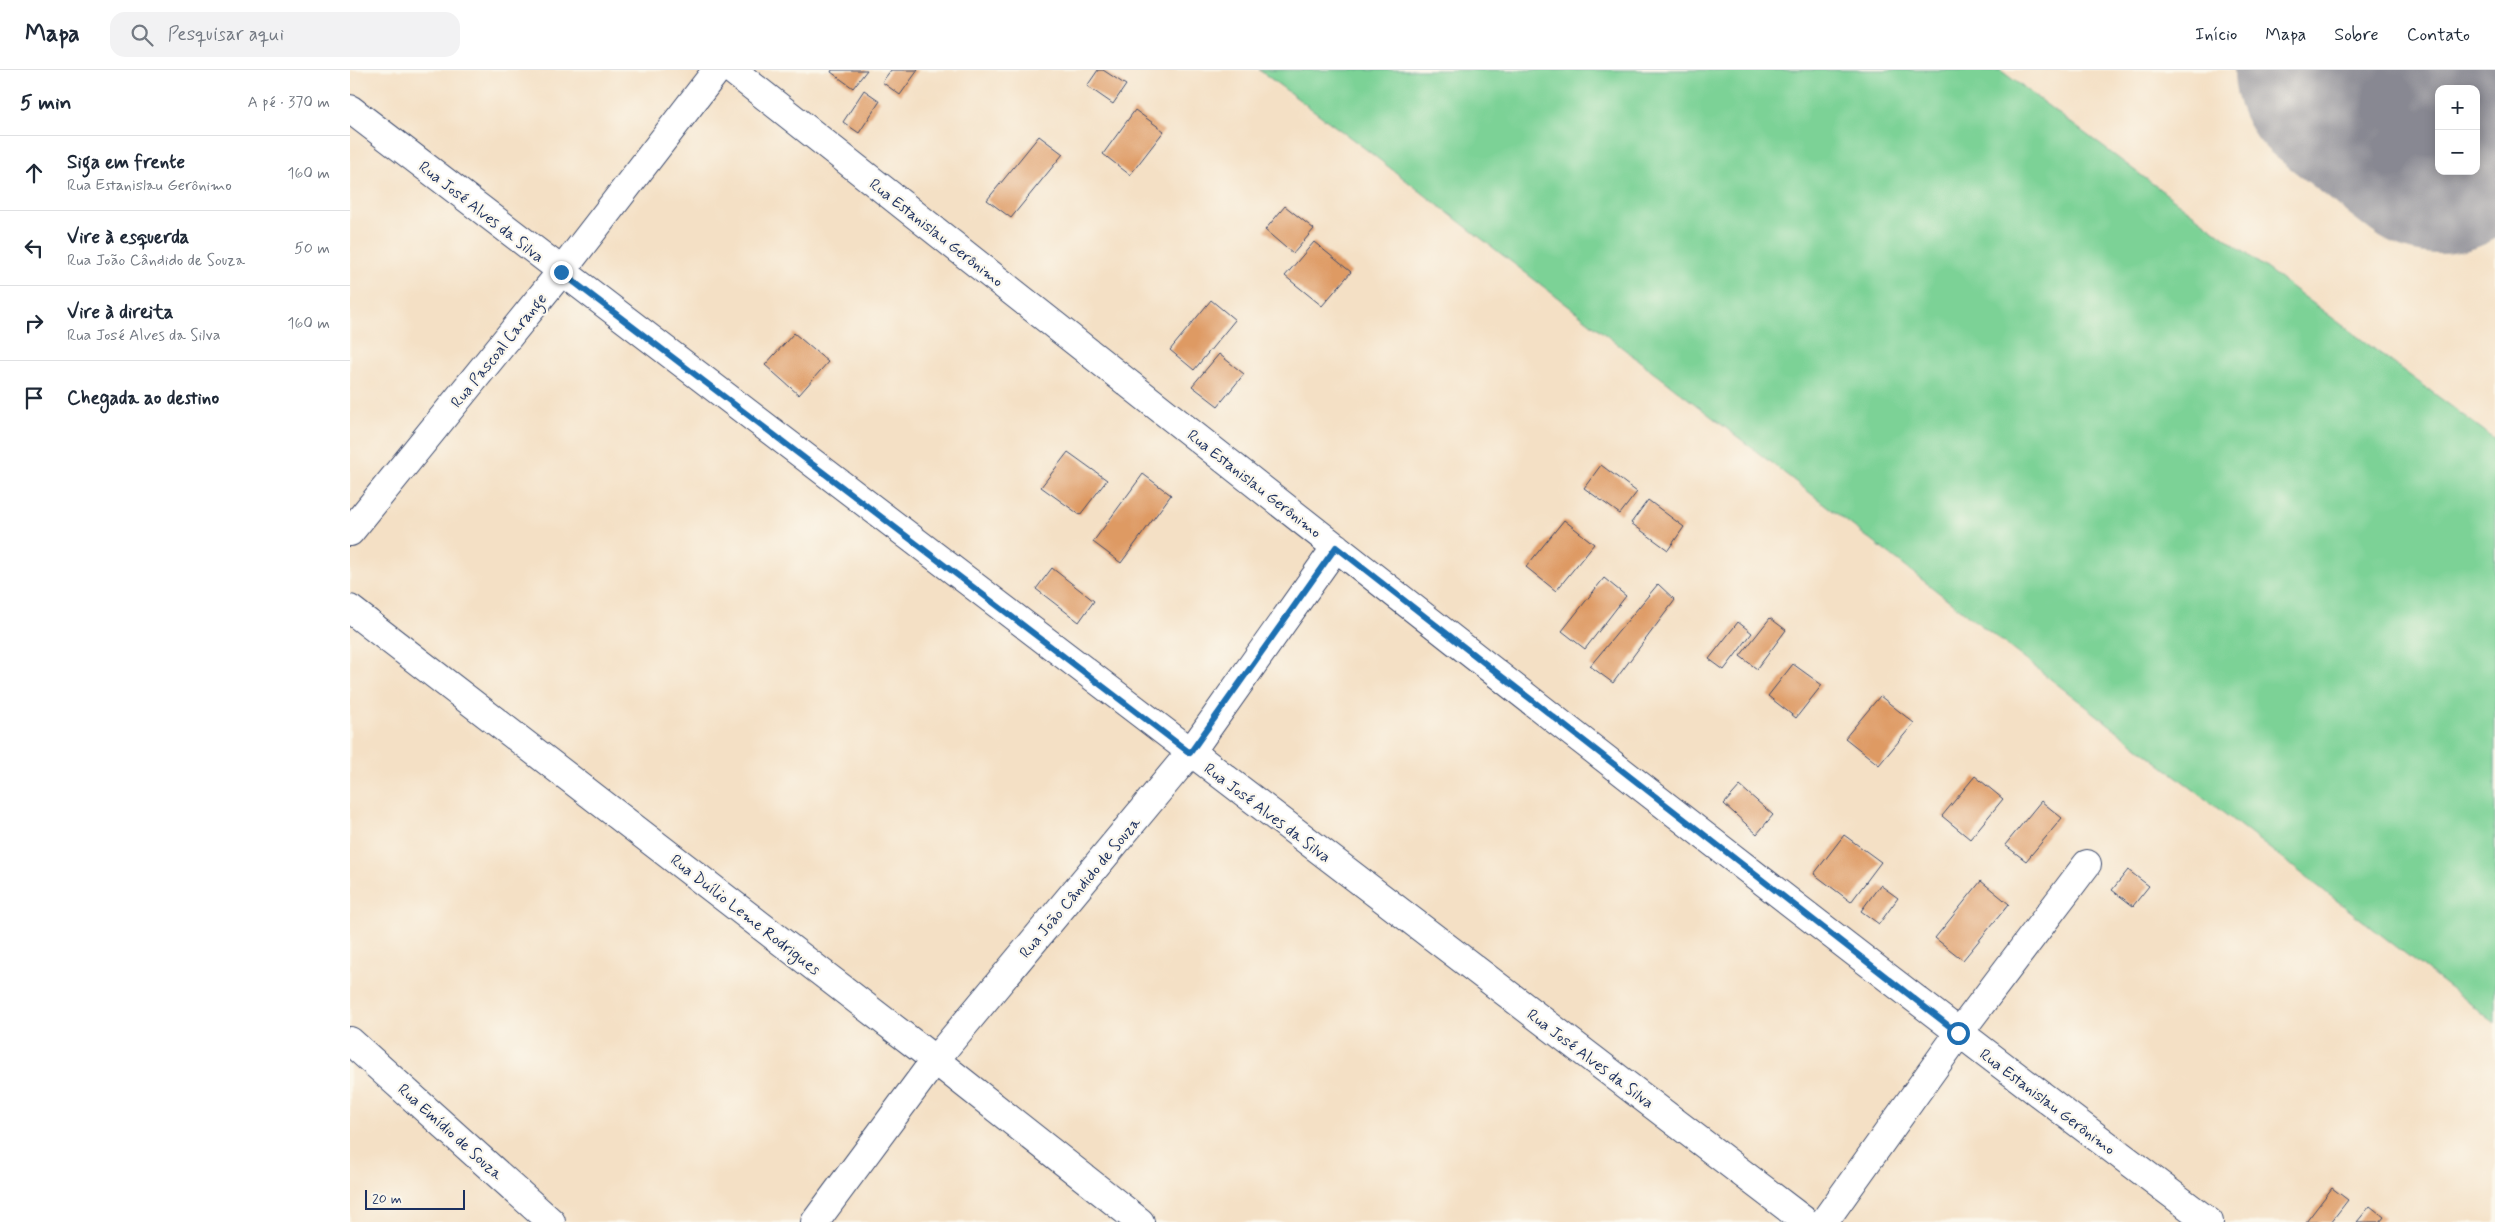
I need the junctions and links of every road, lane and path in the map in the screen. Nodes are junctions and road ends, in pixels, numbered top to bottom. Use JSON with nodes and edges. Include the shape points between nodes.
{"nodes":[{"id":1,"x":717,"y":70,"type":"edge"},
{"id":2,"x":732,"y":70,"type":"edge"},
{"id":3,"x":350,"y":109,"type":"edge"},
{"id":4,"x":561,"y":272,"type":"junction"},
{"id":5,"x":350,"y":532,"type":"edge"},
{"id":6,"x":1336,"y":547,"type":"junction"},
{"id":7,"x":350,"y":609,"type":"edge"},
{"id":8,"x":1190,"y":753,"type":"junction"},
{"id":9,"x":2087,"y":864,"type":"dead end"},
{"id":10,"x":1958,"y":1033,"type":"junction"},
{"id":11,"x":350,"y":1041,"type":"edge"},
{"id":12,"x":935,"y":1060,"type":"junction"},
{"id":13,"x":551,"y":1222,"type":"edge"},
{"id":14,"x":814,"y":1222,"type":"edge"},
{"id":15,"x":1140,"y":1222,"type":"edge"},
{"id":16,"x":1806,"y":1222,"type":"edge"},
{"id":17,"x":1824,"y":1222,"type":"edge"},
{"id":18,"x":2210,"y":1222,"type":"edge"}],
"edges":[{"from":1,"to":4,"type":"street","name":"Rua Pascoal Carange"},
{"from":2,"to":6,"type":"street","name":"Rua Estanislau Gerônimo"},
{"from":3,"to":4,"type":"street","name":"Rua José Alves da Silva"},
{"from":4,"to":5,"type":"street","name":"Rua Pascoal Carange"},
{"from":4,"to":8,"type":"street","name":"Rua José Alves da Silva"},
{"from":6,"to":8,"type":"street","name":"Rua João Cândido de Souza"},
{"from":6,"to":10,"type":"street","name":"Rua Estanislau Gerônimo"},
{"from":7,"to":12,"type":"street","name":"Rua Duílio Leme Rodrigues"},
{"from":8,"to":12,"type":"street","name":"Rua João Cândido de Souza"},
{"from":8,"to":16,"type":"street","name":"Rua José Alves da Silva"},
{"from":9,"to":10,"type":"street"},
{"from":10,"to":17,"type":"street"},
{"from":10,"to":18,"type":"street","name":"Rua Estanislau Gerônimo"},
{"from":11,"to":13,"type":"street","name":"Rua Emídio de Souza"},
{"from":12,"to":14,"type":"street","name":"Rua João Cândido de Souza"},
{"from":12,"to":15,"type":"street","name":"Rua Duílio Leme Rodrigues"}]}
